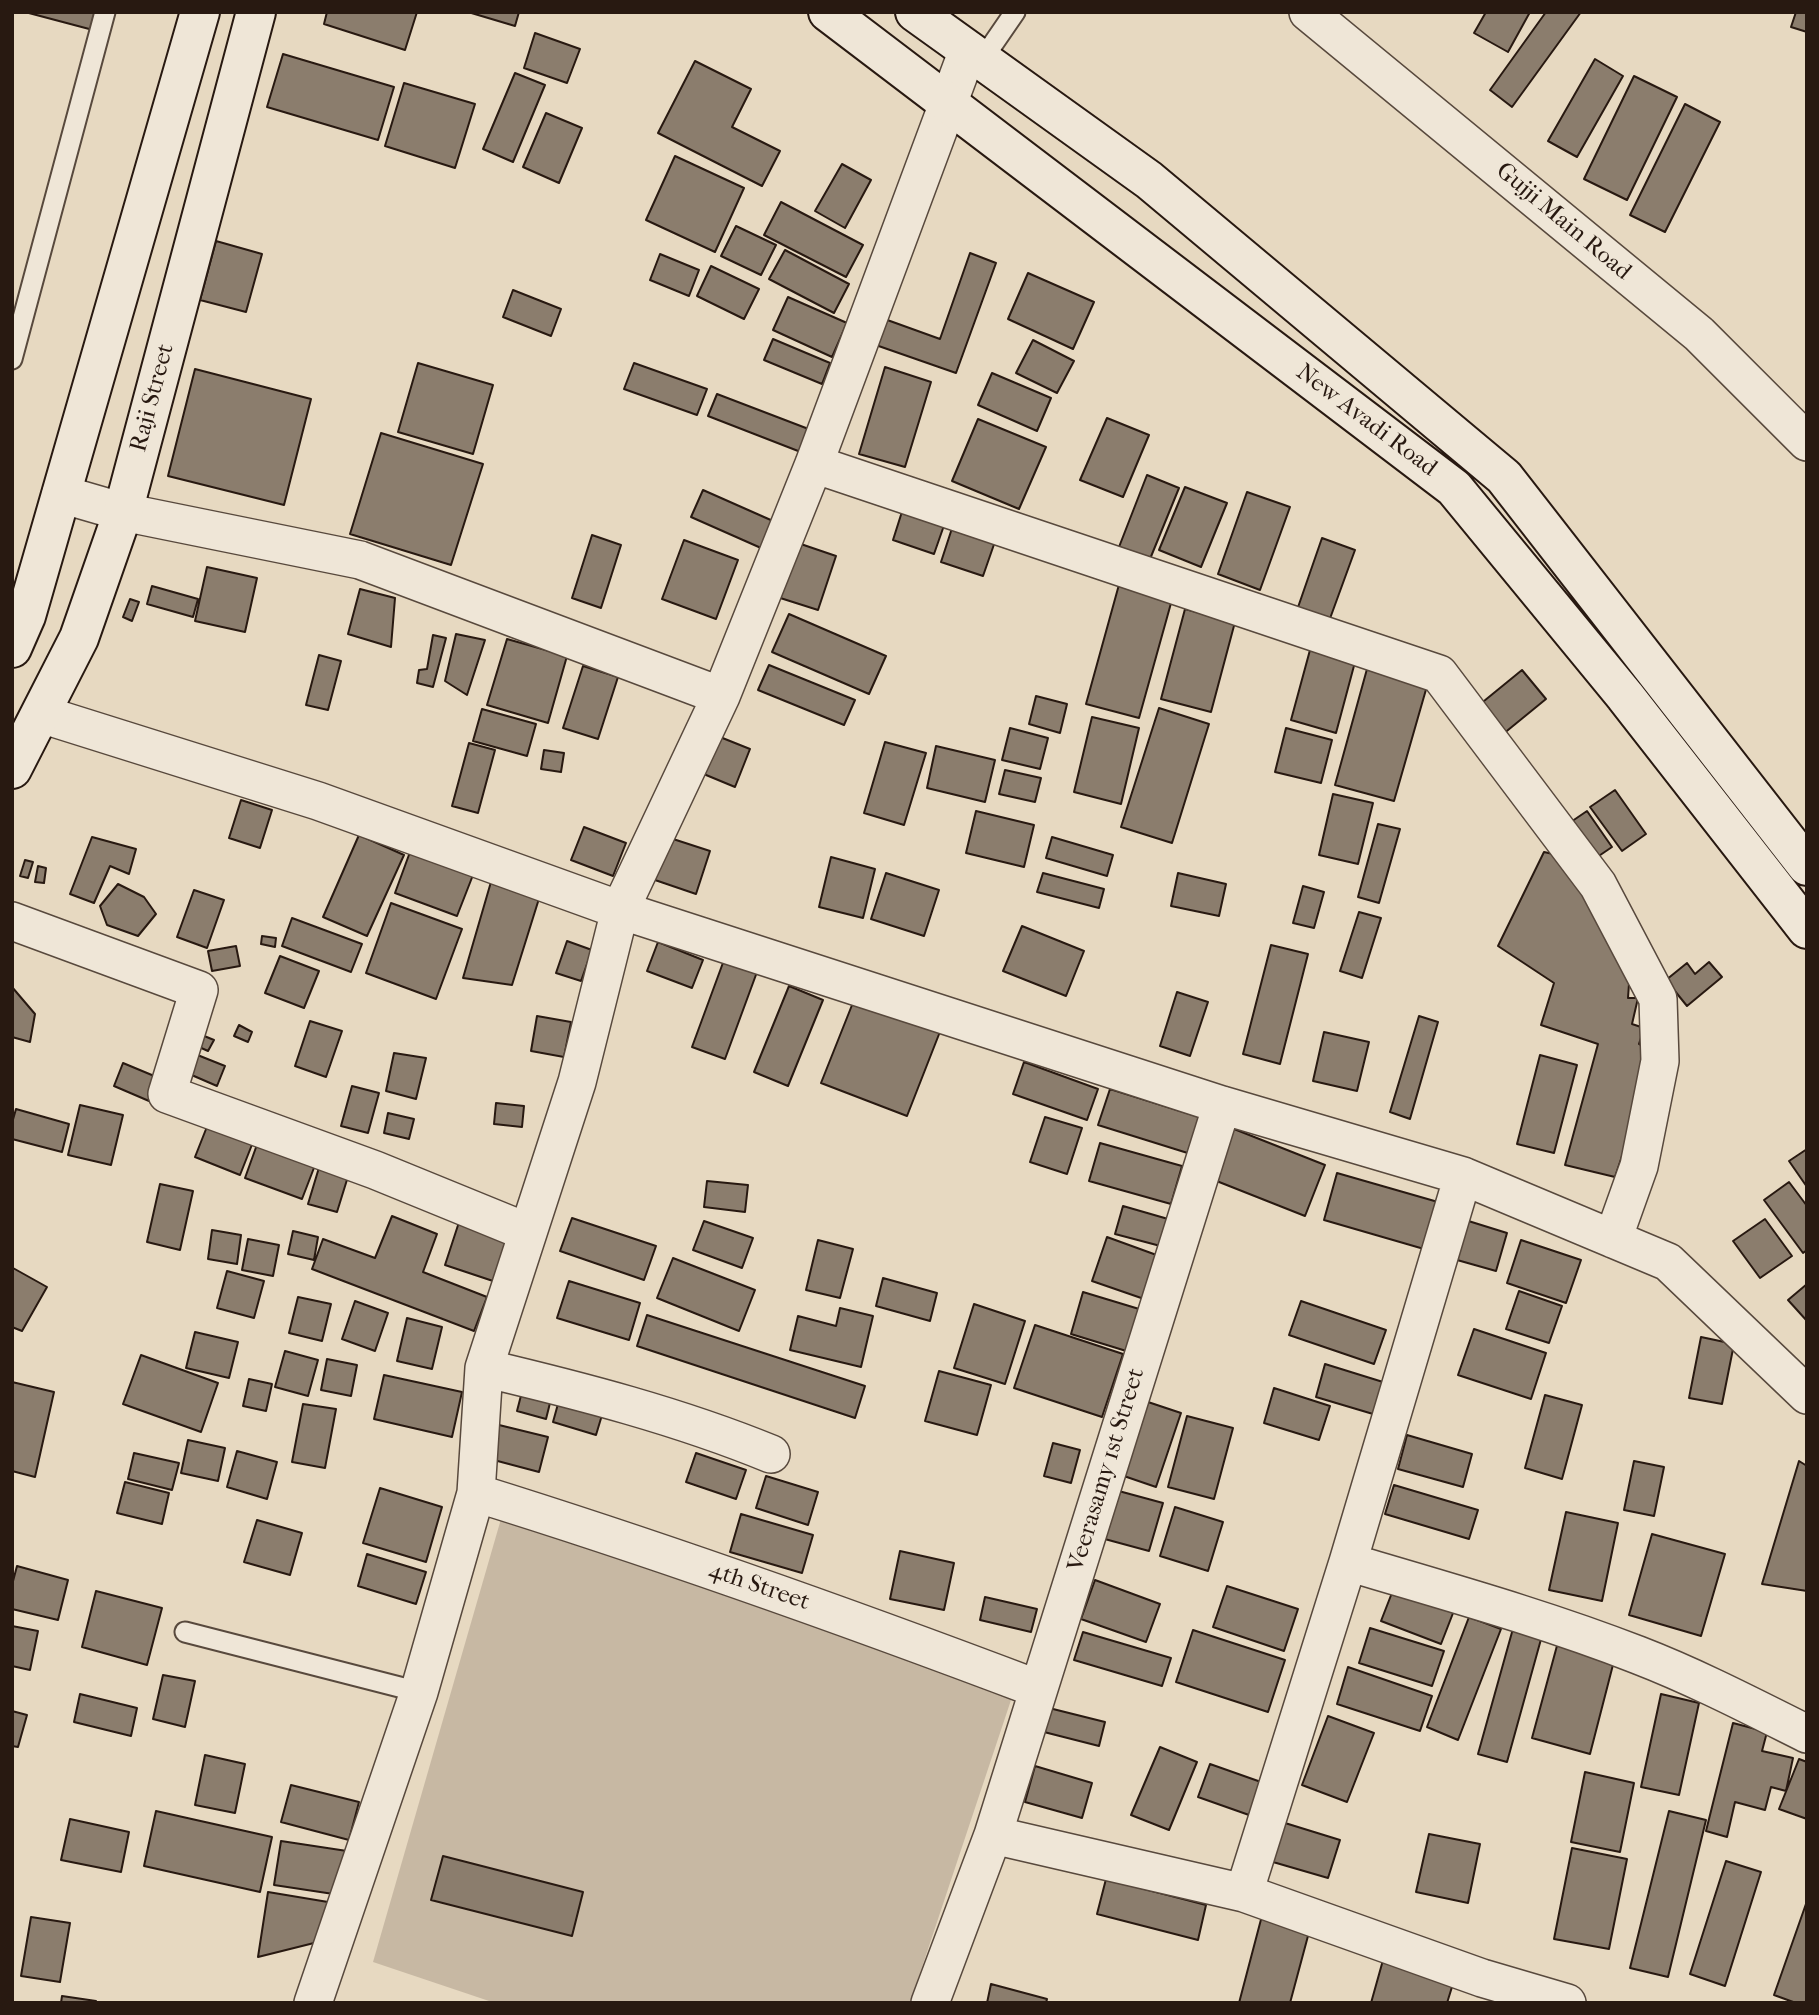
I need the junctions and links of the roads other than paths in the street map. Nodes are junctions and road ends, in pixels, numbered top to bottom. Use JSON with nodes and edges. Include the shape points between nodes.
{"nodes":[{"id":1,"x":105,"y":12,"type":"edge"},
{"id":2,"x":200,"y":12,"type":"edge"},
{"id":3,"x":256,"y":12,"type":"edge"},
{"id":4,"x":828,"y":12,"type":"edge"},
{"id":5,"x":915,"y":12,"type":"edge"},
{"id":6,"x":1015,"y":12,"type":"edge"},
{"id":7,"x":1308,"y":12,"type":"edge"},
{"id":8,"x":190,"y":49,"type":"junction"},
{"id":9,"x":975,"y":55,"type":"junction"},
{"id":10,"x":242,"y":63,"type":"junction"},
{"id":11,"x":947,"y":102,"type":"junction"},
{"id":12,"x":12,"y":359,"type":"edge"},
{"id":13,"x":1807,"y":442,"type":"edge"},
{"id":14,"x":814,"y":464,"type":"junction"},
{"id":15,"x":61,"y":494,"type":"junction"},
{"id":16,"x":123,"y":512,"type":"junction"},
{"id":17,"x":12,"y":648,"type":"edge"},
{"id":18,"x":722,"y":696,"type":"junction"},
{"id":19,"x":41,"y":714,"type":"junction"},
{"id":20,"x":12,"y":769,"type":"edge"},
{"id":21,"x":1807,"y":866,"type":"edge"},
{"id":22,"x":620,"y":910,"type":"junction"},
{"id":23,"x":12,"y":921,"type":"edge"},
{"id":24,"x":1807,"y":929,"type":"edge"},
{"id":25,"x":1222,"y":1105,"type":"junction"},
{"id":26,"x":1463,"y":1176,"type":"junction"},
{"id":27,"x":527,"y":1232,"type":"junction"},
{"id":28,"x":1614,"y":1240,"type":"junction"},
{"id":29,"x":484,"y":1368,"type":"junction"},
{"id":30,"x":1807,"y":1395,"type":"edge"},
{"id":31,"x":771,"y":1454,"type":"dead end"},
{"id":32,"x":476,"y":1493,"type":"junction"},
{"id":33,"x":1348,"y":1562,"type":"junction"},
{"id":34,"x":185,"y":1632,"type":"dead end"},
{"id":35,"x":1038,"y":1689,"type":"junction"},
{"id":36,"x":419,"y":1692,"type":"junction"},
{"id":37,"x":1807,"y":1734,"type":"edge"},
{"id":38,"x":993,"y":1835,"type":"junction"},
{"id":39,"x":1244,"y":1893,"type":"junction"},
{"id":40,"x":1478,"y":1990,"type":"edge"},
{"id":41,"x":313,"y":2003,"type":"edge"},
{"id":42,"x":929,"y":2003,"type":"edge"},
{"id":43,"x":1567,"y":2003,"type":"edge"}],
"edges":[{"from":1,"to":12,"type":"lane"},
{"from":2,"to":8,"type":"main road"},
{"from":3,"to":10,"type":"main road","name":"Raji Street"},
{"from":4,"to":11,"type":"main road","name":"New Avadi Road"},
{"from":5,"to":9,"type":"main road","name":"New Avadi Road"},
{"from":6,"to":9,"type":"lane"},
{"from":7,"to":13,"type":"street","name":"Gujji Main Road","via":[[1699,334]]},
{"from":8,"to":10,"type":"main road"},
{"from":8,"to":15,"type":"main road"},
{"from":9,"to":11,"type":"street"},
{"from":9,"to":21,"type":"main road","name":"New Avadi Road","via":[[1149,180],[1504,477]]},
{"from":10,"to":16,"type":"main road","name":"Raji Street"},
{"from":11,"to":14,"type":"street"},
{"from":11,"to":24,"type":"main road","name":"New Avadi Road","via":[[1454,488],[1625,696]]},
{"from":14,"to":18,"type":"street"},
{"from":14,"to":28,"type":"street","via":[[1439,674],[1598,885],[1658,999],[1660,1060],[1639,1166]]},
{"from":15,"to":16,"type":"street"},
{"from":15,"to":17,"type":"main road","via":[[26,616]]},
{"from":16,"to":18,"type":"street","via":[[360,560]]},
{"from":16,"to":19,"type":"main road","name":"Raji Street","via":[[79,638]]},
{"from":18,"to":22,"type":"street"},
{"from":19,"to":20,"type":"main road","name":"Raji Street"},
{"from":19,"to":22,"type":"street","via":[[318,801]]},
{"from":22,"to":25,"type":"street"},
{"from":22,"to":27,"type":"street","via":[[577,1082]]},
{"from":23,"to":27,"type":"street","via":[[199,990],[167,1094]]},
{"from":25,"to":26,"type":"street"},
{"from":25,"to":35,"type":"street","name":"Veerasamy 1st Street"},
{"from":26,"to":28,"type":"street"},
{"from":26,"to":33,"type":"street"},
{"from":27,"to":29,"type":"street"},
{"from":28,"to":30,"type":"street","via":[[1668,1262]]},
{"from":29,"to":31,"type":"street","via":[[587,1392]]},
{"from":29,"to":32,"type":"street"},
{"from":32,"to":35,"type":"street","name":"4th Street","via":[[858,1621]]},
{"from":32,"to":36,"type":"street"},
{"from":33,"to":37,"type":"street","via":[[1638,1655]]},
{"from":33,"to":39,"type":"street"},
{"from":34,"to":36,"type":"lane"},
{"from":35,"to":38,"type":"street","name":"Veerasamy 1st Street"},
{"from":36,"to":41,"type":"street"},
{"from":38,"to":39,"type":"street"},
{"from":38,"to":42,"type":"street","name":"Veerasamy 1st Street"},
{"from":39,"to":40,"type":"street"},
{"from":40,"to":43,"type":"street"}]}
